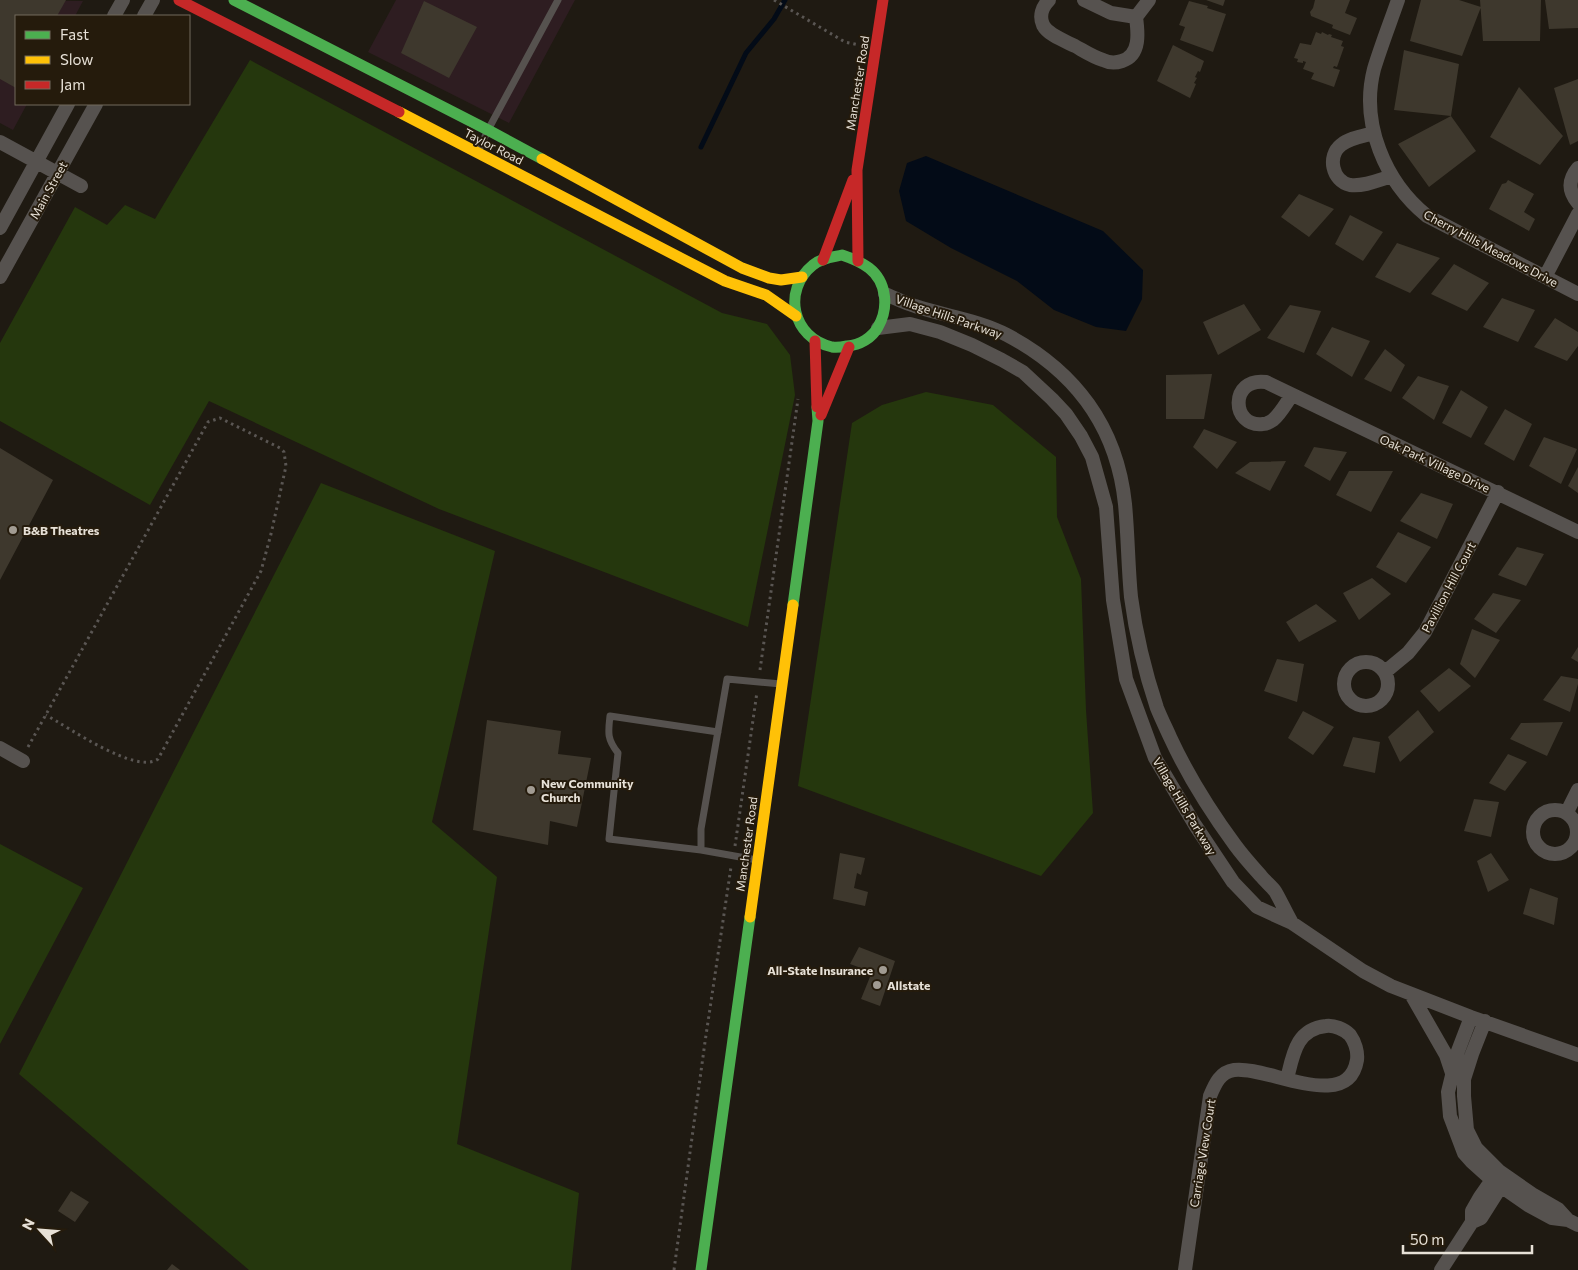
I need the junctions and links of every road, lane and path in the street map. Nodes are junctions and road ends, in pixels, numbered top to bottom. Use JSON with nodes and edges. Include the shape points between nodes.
{"nodes":[{"id":1,"x":123,"y":0,"type":"edge"},
{"id":2,"x":153,"y":0,"type":"edge"},
{"id":3,"x":179,"y":0,"type":"edge"},
{"id":4,"x":234,"y":0,"type":"edge"},
{"id":5,"x":558,"y":0,"type":"edge"},
{"id":6,"x":774,"y":0,"type":"edge"},
{"id":7,"x":883,"y":0,"type":"edge"},
{"id":8,"x":1049,"y":0,"type":"edge"},
{"id":9,"x":1084,"y":0,"type":"edge"},
{"id":10,"x":1149,"y":0,"type":"edge"},
{"id":11,"x":1398,"y":0,"type":"edge"},
{"id":12,"x":115,"y":15,"type":"edge"},
{"id":13,"x":145,"y":15,"type":"edge"},
{"id":14,"x":1136,"y":17,"type":"junction"},
{"id":15,"x":860,"y":45,"type":"dead end"},
{"id":16,"x":67,"y":105,"type":"edge"},
{"id":17,"x":95,"y":105,"type":"edge"},
{"id":18,"x":488,"y":130,"type":"junction"},
{"id":19,"x":1374,"y":133,"type":"junction"},
{"id":20,"x":0,"y":142,"type":"edge"},
{"id":21,"x":478,"y":152,"type":"junction"},
{"id":22,"x":37,"y":162,"type":"junction"},
{"id":23,"x":1578,"y":168,"type":"edge"},
{"id":24,"x":857,"y":170,"type":"junction"},
{"id":25,"x":58,"y":173,"type":"junction"},
{"id":26,"x":1392,"y":176,"type":"junction"},
{"id":27,"x":81,"y":186,"type":"dead end"},
{"id":28,"x":1578,"y":203,"type":"edge"},
{"id":29,"x":1578,"y":214,"type":"edge"},
{"id":30,"x":0,"y":228,"type":"edge"},
{"id":31,"x":823,"y":260,"type":"junction"},
{"id":32,"x":858,"y":261,"type":"junction"},
{"id":33,"x":0,"y":276,"type":"edge"},
{"id":34,"x":802,"y":277,"type":"junction"},
{"id":35,"x":1544,"y":277,"type":"junction"},
{"id":36,"x":885,"y":294,"type":"junction"},
{"id":37,"x":1578,"y":294,"type":"edge"},
{"id":38,"x":796,"y":316,"type":"junction"},
{"id":39,"x":878,"y":328,"type":"junction"},
{"id":40,"x":815,"y":341,"type":"junction"},
{"id":41,"x":849,"y":347,"type":"junction"},
{"id":42,"x":1292,"y":395,"type":"dead end"},
{"id":43,"x":799,"y":398,"type":"dead end"},
{"id":44,"x":818,"y":421,"type":"junction"},
{"id":45,"x":1498,"y":492,"type":"junction"},
{"id":46,"x":1125,"y":504,"type":"junction"},
{"id":47,"x":1106,"y":507,"type":"junction"},
{"id":48,"x":1578,"y":532,"type":"edge"},
{"id":49,"x":1385,"y":672,"type":"dead end"},
{"id":50,"x":758,"y":682,"type":"junction"},
{"id":51,"x":782,"y":684,"type":"junction"},
{"id":52,"x":46,"y":715,"type":"junction"},
{"id":53,"x":718,"y":732,"type":"junction"},
{"id":54,"x":22,"y":744,"type":"dead end"},
{"id":55,"x":0,"y":748,"type":"edge"},
{"id":56,"x":22,"y":761,"type":"dead end"},
{"id":57,"x":1578,"y":790,"type":"edge"},
{"id":58,"x":1567,"y":812,"type":"dead end"},
{"id":59,"x":701,"y":850,"type":"junction"},
{"id":60,"x":733,"y":857,"type":"junction"},
{"id":61,"x":758,"y":860,"type":"junction"},
{"id":62,"x":1292,"y":923,"type":"junction"},
{"id":63,"x":1411,"y":994,"type":"junction"},
{"id":64,"x":1478,"y":1019,"type":"junction"},
{"id":65,"x":1578,"y":1055,"type":"edge"},
{"id":66,"x":1452,"y":1073,"type":"junction"},
{"id":67,"x":1287,"y":1079,"type":"junction"},
{"id":68,"x":1500,"y":1179,"type":"junction"},
{"id":69,"x":1573,"y":1222,"type":"edge"},
{"id":70,"x":674,"y":1270,"type":"edge"},
{"id":71,"x":701,"y":1270,"type":"edge"},
{"id":72,"x":1184,"y":1270,"type":"edge"},
{"id":73,"x":1441,"y":1270,"type":"edge"}],
"edges":[{"from":1,"to":12,"type":"street"},
{"from":2,"to":13,"type":"street"},
{"from":3,"to":21,"type":"street","name":"Taylor Road"},
{"from":4,"to":18,"type":"street","name":"Taylor Road"},
{"from":5,"to":18,"type":"lane"},
{"from":6,"to":15,"type":"path","via":[[845,42]]},
{"from":7,"to":24,"type":"street","name":"Manchester Road"},
{"from":8,"to":14,"type":"street","via":[[1041,16],[1045,28],[1110,62],[1124,61],[1131,56],[1137,40]]},
{"from":9,"to":14,"type":"street","via":[[1111,12]]},
{"from":10,"to":14,"type":"street"},
{"from":11,"to":19,"type":"street","name":"Cherry Hills Meadows Drive","via":[[1374,70],[1370,109]]},
{"from":16,"to":22,"type":"street","name":"Main Street"},
{"from":17,"to":25,"type":"street","name":"Main Street"},
{"from":18,"to":21,"type":"lane"},
{"from":18,"to":34,"type":"street","name":"Taylor Road","via":[[742,268],[781,280]]},
{"from":19,"to":26,"type":"street","name":"Cherry Hills Meadows Drive"},
{"from":19,"to":26,"type":"street","via":[[1342,144],[1333,158],[1333,169],[1336,176],[1349,185]]},
{"from":20,"to":22,"type":"street"},
{"from":21,"to":38,"type":"street","name":"Taylor Road","via":[[725,281],[766,295]]},
{"from":22,"to":25,"type":"street"},
{"from":22,"to":30,"type":"street","name":"Main Street"},
{"from":23,"to":28,"type":"street","via":[[1570,182],[1573,197]]},
{"from":24,"to":31,"type":"street","name":"Manchester Road"},
{"from":24,"to":32,"type":"street","name":"Manchester Road"},
{"from":25,"to":27,"type":"street"},
{"from":25,"to":33,"type":"street","name":"Main Street"},
{"from":26,"to":35,"type":"street","name":"Cherry Hills Meadows Drive","via":[[1413,205],[1427,216]]},
{"from":29,"to":35,"type":"street"},
{"from":31,"to":32,"type":"street","via":[[842,255]]},
{"from":31,"to":34,"type":"street"},
{"from":32,"to":36,"type":"street","via":[[880,280]]},
{"from":34,"to":38,"type":"street","via":[[794,296]]},
{"from":35,"to":37,"type":"street","name":"Cherry Hills Meadows Drive"},
{"from":36,"to":39,"type":"street","via":[[886,306]]},
{"from":36,"to":46,"type":"street","name":"Village Hills Parkway","via":[[1005,334],[1061,373],[1084,397],[1113,449]]},
{"from":38,"to":40,"type":"street","via":[[803,330]]},
{"from":39,"to":41,"type":"street","via":[[868,338]]},
{"from":39,"to":47,"type":"street","name":"Village Hills Parkway","via":[[910,324],[940,332],[1023,372],[1066,414],[1081,436],[1092,457]]},
{"from":40,"to":41,"type":"street","via":[[830,348]]},
{"from":40,"to":44,"type":"street","name":"Manchester Road"},
{"from":41,"to":44,"type":"street","name":"Manchester Road"},
{"from":42,"to":45,"type":"street","name":"Oak Park Village Drive"},
{"from":43,"to":50,"type":"path"},
{"from":44,"to":51,"type":"street","name":"Manchester Road"},
{"from":45,"to":48,"type":"street","name":"Oak Park Village Drive"},
{"from":45,"to":49,"type":"street","name":"Pavillion Hill Court","via":[[1425,632],[1408,653]]},
{"from":46,"to":47,"type":"street"},
{"from":46,"to":62,"type":"street","name":"Village Hills Parkway","via":[[1131,596],[1146,672],[1158,710],[1190,778],[1236,847],[1274,890]]},
{"from":47,"to":62,"type":"street","name":"Village Hills Parkway","via":[[1113,600],[1124,670],[1155,758],[1232,882],[1257,908]]},
{"from":50,"to":51,"type":"lane"},
{"from":50,"to":53,"type":"lane","via":[[727,679]]},
{"from":50,"to":60,"type":"path"},
{"from":51,"to":61,"type":"street","name":"Manchester Road"},
{"from":52,"to":52,"type":"path","via":[[208,422],[220,418],[280,448],[284,452],[286,466],[261,571],[158,759],[153,763],[115,755]]},
{"from":52,"to":54,"type":"path","via":[[28,748]]},
{"from":53,"to":59,"type":"lane","via":[[701,830]]},
{"from":53,"to":59,"type":"lane","via":[[610,716],[608,733],[618,753],[609,839]]},
{"from":55,"to":56,"type":"street"},
{"from":57,"to":58,"type":"street"},
{"from":59,"to":60,"type":"lane"},
{"from":60,"to":61,"type":"lane"},
{"from":60,"to":70,"type":"path"},
{"from":61,"to":71,"type":"street","name":"Manchester Road"},
{"from":62,"to":63,"type":"street","name":"Village Hills Parkway","via":[[1364,971]]},
{"from":63,"to":64,"type":"street","name":"Village Hills Parkway"},
{"from":63,"to":66,"type":"street","via":[[1446,1055]]},
{"from":64,"to":65,"type":"street","name":"Village Hills Parkway"},
{"from":64,"to":66,"type":"street","via":[[1458,1051]]},
{"from":64,"to":68,"type":"street","via":[[1464,1080],[1467,1130],[1476,1148]]},
{"from":66,"to":68,"type":"street","via":[[1448,1092],[1450,1116],[1458,1140],[1472,1162]]},
{"from":67,"to":67,"type":"street","name":"Carriage View Court","via":[[1294,1052],[1307,1032],[1331,1025],[1350,1035],[1357,1058],[1348,1078],[1329,1087]]},
{"from":67,"to":72,"type":"street","name":"Carriage View Court","via":[[1235,1070],[1224,1074],[1215,1083],[1210,1096]]},
{"from":68,"to":69,"type":"street","via":[[1558,1208]]},
{"from":68,"to":73,"type":"street","via":[[1481,1218],[1472,1222]]}]}
